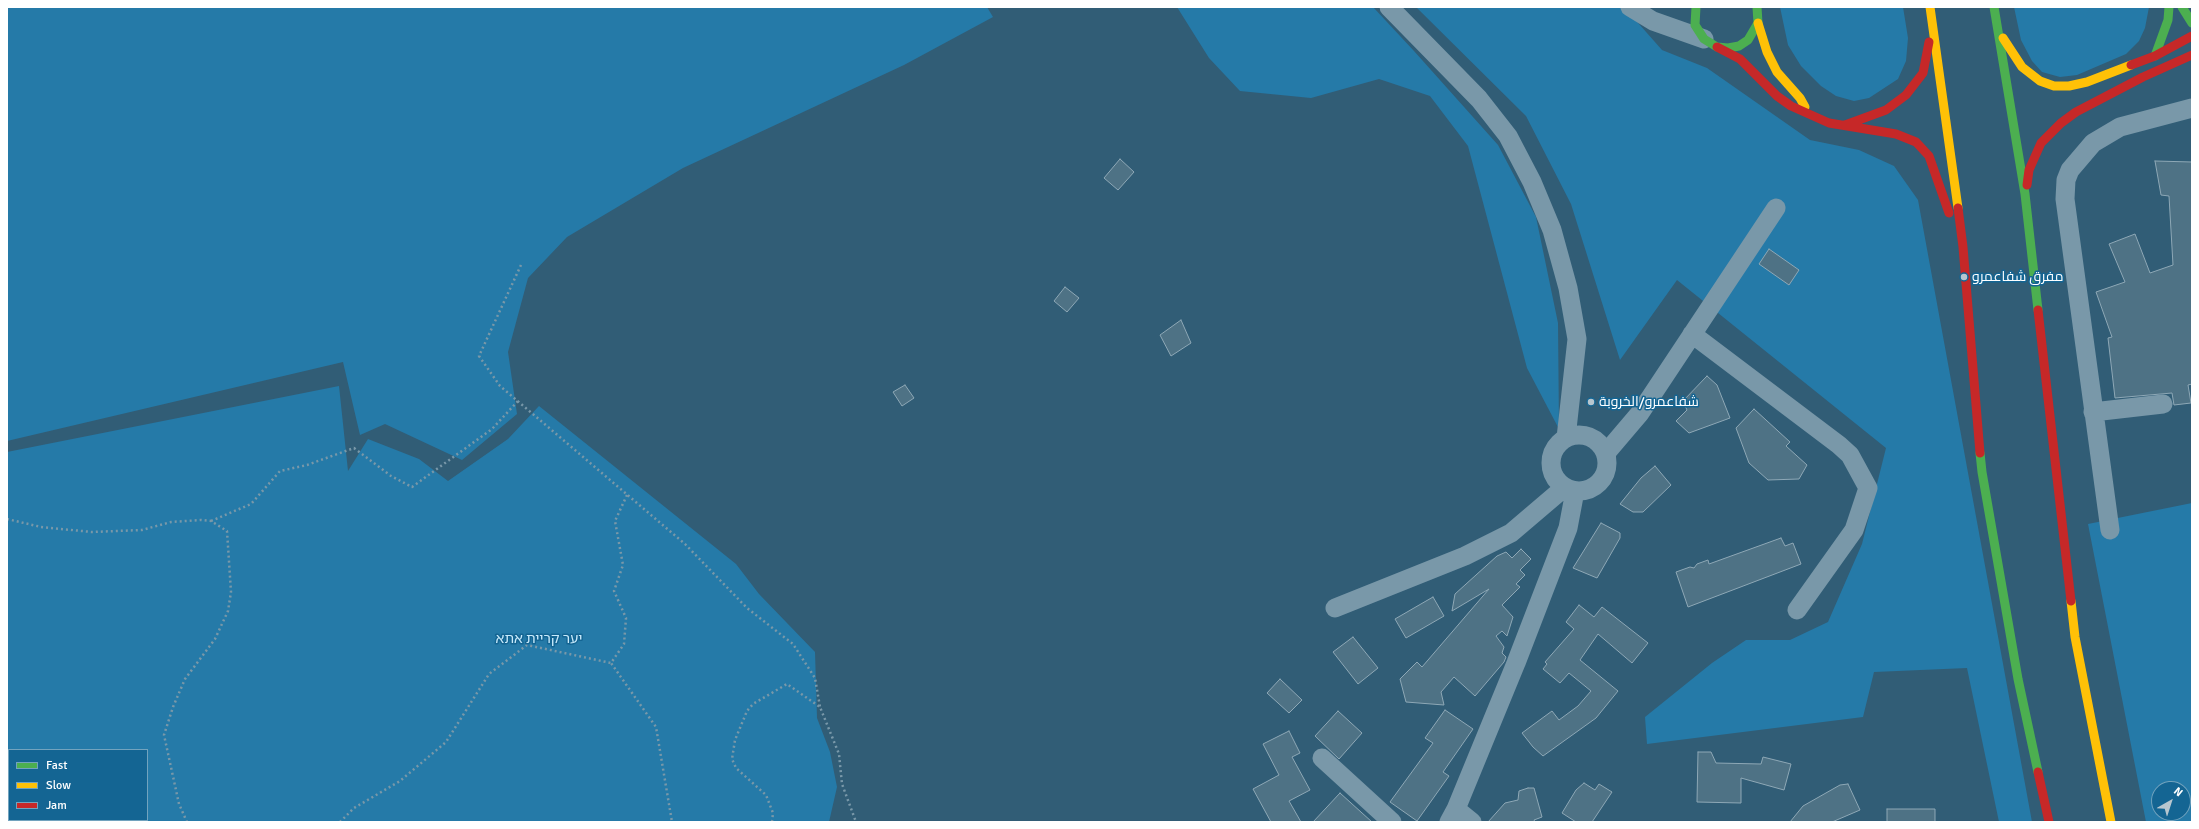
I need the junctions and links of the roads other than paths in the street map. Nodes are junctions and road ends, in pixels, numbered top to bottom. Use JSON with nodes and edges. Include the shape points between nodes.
{"nodes":[{"id":1,"x":1389,"y":7,"type":"edge"},
{"id":2,"x":1630,"y":7,"type":"edge"},
{"id":3,"x":1696,"y":7,"type":"edge"},
{"id":4,"x":1758,"y":7,"type":"edge"},
{"id":5,"x":1929,"y":7,"type":"edge"},
{"id":6,"x":1994,"y":7,"type":"edge"},
{"id":7,"x":2169,"y":7,"type":"edge"},
{"id":8,"x":2182,"y":7,"type":"edge"},
{"id":9,"x":1758,"y":23,"type":"junction"},
{"id":10,"x":2192,"y":23,"type":"edge"},
{"id":11,"x":1997,"y":28,"type":"junction"},
{"id":12,"x":2192,"y":36,"type":"edge"},
{"id":13,"x":1710,"y":43,"type":"junction"},
{"id":14,"x":2192,"y":55,"type":"edge"},
{"id":15,"x":2155,"y":56,"type":"junction"},
{"id":16,"x":2192,"y":108,"type":"edge"},
{"id":17,"x":1807,"y":112,"type":"junction"},
{"id":18,"x":1843,"y":125,"type":"junction"},
{"id":19,"x":2025,"y":194,"type":"junction"},
{"id":20,"x":1776,"y":208,"type":"dead end"},
{"id":21,"x":1963,"y":247,"type":"junction"},
{"id":22,"x":1692,"y":334,"type":"junction"},
{"id":23,"x":2163,"y":404,"type":"dead end"},
{"id":24,"x":2093,"y":412,"type":"junction"},
{"id":25,"x":1566,"y":438,"type":"junction"},
{"id":26,"x":1606,"y":453,"type":"junction"},
{"id":27,"x":1570,"y":489,"type":"junction"},
{"id":28,"x":2110,"y":530,"type":"dead end"},
{"id":29,"x":1335,"y":608,"type":"dead end"},
{"id":30,"x":1797,"y":610,"type":"dead end"},
{"id":31,"x":1322,"y":758,"type":"dead end"},
{"id":32,"x":1452,"y":816,"type":"edge"},
{"id":33,"x":1392,"y":822,"type":"edge"},
{"id":34,"x":1472,"y":822,"type":"edge"},
{"id":35,"x":2049,"y":822,"type":"edge"},
{"id":36,"x":2111,"y":822,"type":"edge"}],
"edges":[{"from":1,"to":25,"type":"street","via":[[1480,99],[1508,136],[1532,182],[1552,230],[1568,288],[1577,339]]},
{"from":2,"to":13,"type":"street","via":[[1653,21]]},
{"from":3,"to":13,"type":"main road","via":[[1695,25]]},
{"from":4,"to":9,"type":"main road"},
{"from":5,"to":18,"type":"main road","via":[[1930,36],[1927,60],[1915,86],[1886,110]]},
{"from":5,"to":21,"type":"main road"},
{"from":6,"to":11,"type":"main road"},
{"from":7,"to":15,"type":"main road","via":[[2168,20]]},
{"from":8,"to":10,"type":"main road"},
{"from":9,"to":13,"type":"main road","via":[[1748,40],[1739,46],[1728,48]]},
{"from":9,"to":17,"type":"main road","via":[[1767,52],[1777,72],[1800,98]]},
{"from":11,"to":15,"type":"main road","via":[[2022,67],[2040,81],[2054,86],[2087,82]]},
{"from":11,"to":19,"type":"main road"},
{"from":12,"to":15,"type":"main road"},
{"from":13,"to":17,"type":"main road","via":[[1748,66],[1777,96],[1791,106]]},
{"from":14,"to":19,"type":"main road","via":[[2143,77],[2119,92],[2076,112],[2061,123],[2041,143],[2030,170]]},
{"from":16,"to":24,"type":"street","via":[[2120,127],[2093,143],[2070,170],[2066,180],[2065,199]]},
{"from":17,"to":18,"type":"main road","via":[[1829,123]]},
{"from":18,"to":21,"type":"main road","via":[[1896,134],[1916,142],[1929,156]]},
{"from":19,"to":36,"type":"main road","via":[[2075,637]]},
{"from":20,"to":22,"type":"street"},
{"from":21,"to":35,"type":"main road","via":[[1982,472],[2018,679]]},
{"from":22,"to":26,"type":"street","via":[[1640,413]]},
{"from":22,"to":30,"type":"street","via":[[1839,445],[1850,455],[1868,488],[1854,530]]},
{"from":23,"to":24,"type":"street"},
{"from":24,"to":28,"type":"street"},
{"from":25,"to":26,"type":"street","via":[[1585,435],[1594,438]]},
{"from":25,"to":27,"type":"street","via":[[1554,450],[1551,466],[1553,475]]},
{"from":26,"to":27,"type":"street","via":[[1608,463],[1601,481],[1585,491]]},
{"from":27,"to":29,"type":"street","via":[[1511,533],[1465,556]]},
{"from":27,"to":32,"type":"street","via":[[1568,528]]},
{"from":31,"to":33,"type":"street"},
{"from":32,"to":34,"type":"street"}]}
